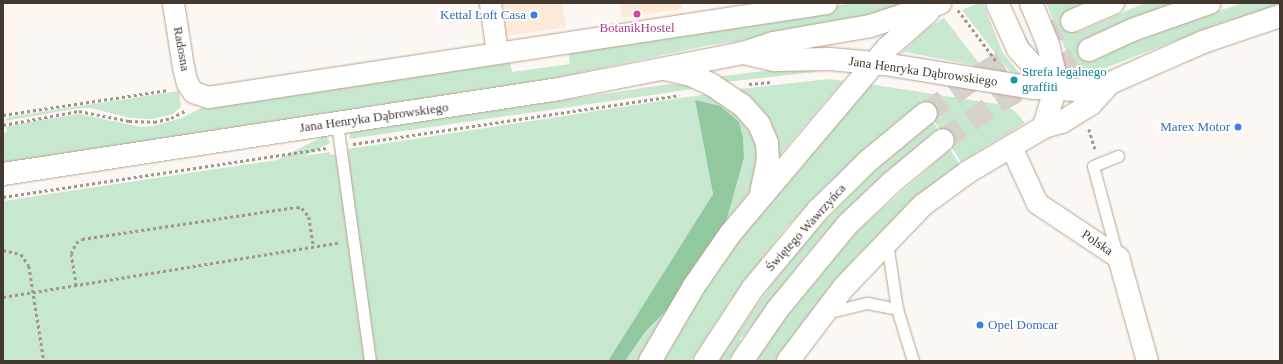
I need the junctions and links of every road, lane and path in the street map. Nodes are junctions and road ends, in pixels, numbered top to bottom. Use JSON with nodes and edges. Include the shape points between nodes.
{"nodes":[{"id":1,"x":173,"y":3,"type":"edge"},
{"id":2,"x":490,"y":3,"type":"edge"},
{"id":3,"x":826,"y":3,"type":"edge"},
{"id":4,"x":997,"y":3,"type":"edge"},
{"id":5,"x":1032,"y":3,"type":"edge"},
{"id":6,"x":1114,"y":3,"type":"edge"},
{"id":7,"x":1209,"y":3,"type":"edge"},
{"id":8,"x":946,"y":5,"type":"edge"},
{"id":9,"x":1280,"y":16,"type":"edge"},
{"id":10,"x":1072,"y":21,"type":"tunnel mouth"},
{"id":11,"x":1089,"y":50,"type":"tunnel mouth"},
{"id":12,"x":497,"y":53,"type":"junction"},
{"id":13,"x":743,"y":53,"type":"junction"},
{"id":14,"x":874,"y":63,"type":"junction"},
{"id":15,"x":654,"y":68,"type":"junction"},
{"id":16,"x":1002,"y":68,"type":"dead end"},
{"id":17,"x":1110,"y":83,"type":"junction"},
{"id":18,"x":1055,"y":90,"type":"junction"},
{"id":19,"x":193,"y":93,"type":"junction"},
{"id":20,"x":926,"y":113,"type":"tunnel mouth"},
{"id":21,"x":3,"y":115,"type":"edge"},
{"id":22,"x":337,"y":123,"type":"junction"},
{"id":23,"x":3,"y":125,"type":"edge"},
{"id":24,"x":1044,"y":127,"type":"junction"},
{"id":25,"x":1089,"y":127,"type":"dead end"},
{"id":26,"x":943,"y":140,"type":"tunnel mouth"},
{"id":27,"x":1011,"y":147,"type":"junction"},
{"id":28,"x":1118,"y":156,"type":"dead end"},
{"id":29,"x":1099,"y":163,"type":"junction"},
{"id":30,"x":3,"y":174,"type":"edge"},
{"id":31,"x":757,"y":201,"type":"junction"},
{"id":32,"x":352,"y":241,"type":"junction"},
{"id":33,"x":886,"y":241,"type":"junction"},
{"id":34,"x":314,"y":247,"type":"junction"},
{"id":35,"x":3,"y":250,"type":"edge"},
{"id":36,"x":1118,"y":257,"type":"junction"},
{"id":37,"x":76,"y":286,"type":"junction"},
{"id":38,"x":34,"y":292,"type":"junction"},
{"id":39,"x":3,"y":297,"type":"edge"},
{"id":40,"x":897,"y":309,"type":"junction"},
{"id":41,"x":821,"y":316,"type":"junction"},
{"id":42,"x":44,"y":361,"type":"edge"},
{"id":43,"x":370,"y":361,"type":"edge"},
{"id":44,"x":650,"y":361,"type":"edge"},
{"id":45,"x":705,"y":361,"type":"edge"},
{"id":46,"x":742,"y":361,"type":"edge"},
{"id":47,"x":788,"y":361,"type":"edge"},
{"id":48,"x":913,"y":361,"type":"edge"},
{"id":49,"x":1147,"y":361,"type":"edge"}],
"edges":[{"from":1,"to":19,"type":"street","name":"Radosna","via":[[183,67]]},
{"from":2,"to":12,"type":"street"},
{"from":3,"to":12,"type":"street"},
{"from":4,"to":18,"type":"main road","via":[[1018,49]]},
{"from":5,"to":18,"type":"main road","via":[[1053,58]]},
{"from":6,"to":10,"type":"main road"},
{"from":7,"to":11,"type":"main road","via":[[1132,30]]},
{"from":8,"to":13,"type":"main road","name":"Jana Henryka Dąbrowskiego","via":[[870,26],[774,43]]},
{"from":8,"to":14,"type":"main road","via":[[907,29]]},
{"from":8,"to":16,"type":"path"},
{"from":9,"to":17,"type":"main road","via":[[1202,42]]},
{"from":12,"to":19,"type":"street"},
{"from":13,"to":14,"type":"main road","name":"Jana Henryka Dąbrowskiego","via":[[775,60]]},
{"from":13,"to":15,"type":"main road","name":"Jana Henryka Dąbrowskiego"},
{"from":14,"to":18,"type":"main road","name":"Jana Henryka Dąbrowskiego"},
{"from":14,"to":31,"type":"main road"},
{"from":15,"to":22,"type":"main road","name":"Jana Henryka Dąbrowskiego","via":[[559,89]]},
{"from":15,"to":31,"type":"main road","via":[[685,73],[706,81],[742,105],[759,124],[767,143],[768,160],[765,179]]},
{"from":17,"to":18,"type":"main road","name":"Jana Henryka Dąbrowskiego","via":[[1083,90]]},
{"from":17,"to":24,"type":"main road","via":[[1091,104],[1062,122]]},
{"from":18,"to":24,"type":"main road"},
{"from":19,"to":21,"type":"path"},
{"from":19,"to":23,"type":"path","via":[[171,118],[154,122],[129,121],[79,111]]},
{"from":20,"to":45,"type":"main road","name":"Świętego Wawrzyńca","via":[[868,161],[818,210],[753,288]]},
{"from":22,"to":30,"type":"main road","name":"Jana Henryka Dąbrowskiego"},
{"from":22,"to":32,"type":"lane"},
{"from":24,"to":27,"type":"main road"},
{"from":25,"to":29,"type":"path"},
{"from":26,"to":46,"type":"main road","via":[[891,183],[844,229],[786,298]]},
{"from":27,"to":33,"type":"main road","via":[[944,188]]},
{"from":27,"to":36,"type":"street","name":"Polska","via":[[1037,203]]},
{"from":28,"to":29,"type":"lane"},
{"from":29,"to":36,"type":"lane","via":[[1093,166]]},
{"from":31,"to":44,"type":"main road","via":[[704,270]]},
{"from":32,"to":34,"type":"path"},
{"from":32,"to":43,"type":"lane"},
{"from":33,"to":40,"type":"lane"},
{"from":33,"to":41,"type":"main road"},
{"from":34,"to":37,"type":"path"},
{"from":34,"to":37,"type":"path","via":[[309,217],[302,208],[297,207],[82,239],[76,243],[71,254]]},
{"from":35,"to":38,"type":"path","via":[[13,250],[26,260]]},
{"from":36,"to":49,"type":"street","name":"Polska"},
{"from":37,"to":38,"type":"path"},
{"from":38,"to":39,"type":"path"},
{"from":38,"to":42,"type":"path"},
{"from":40,"to":41,"type":"lane","via":[[867,303],[851,305]]},
{"from":40,"to":48,"type":"lane"},
{"from":41,"to":47,"type":"main road"}]}
